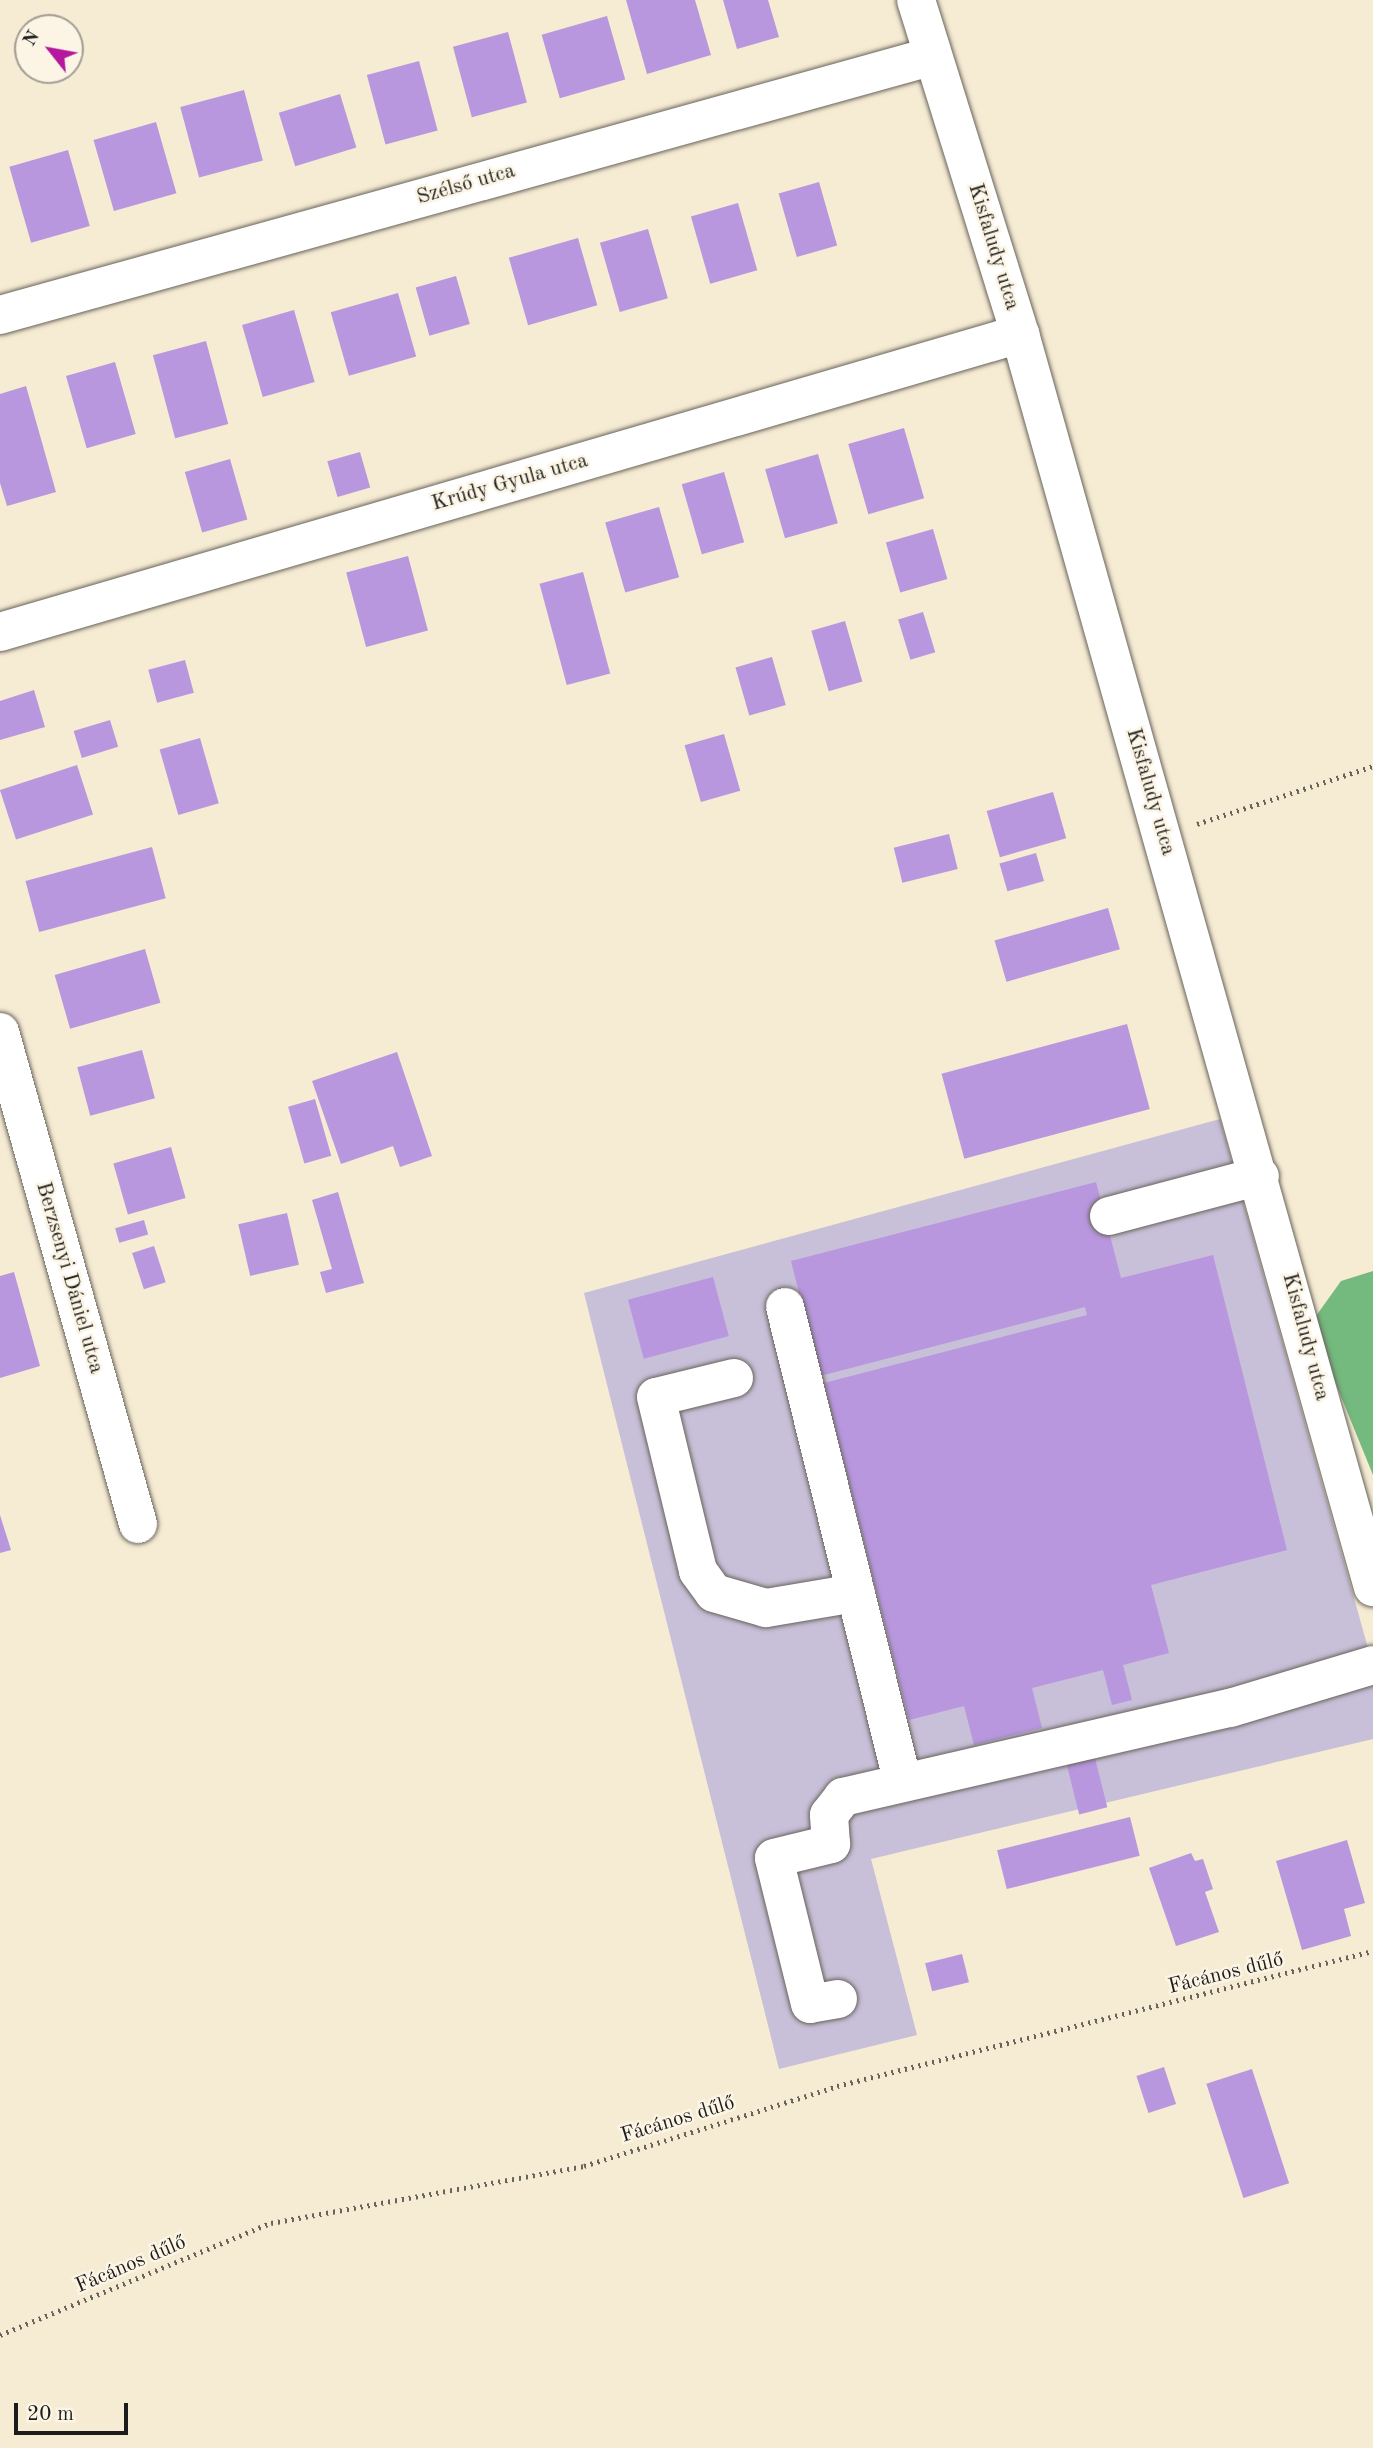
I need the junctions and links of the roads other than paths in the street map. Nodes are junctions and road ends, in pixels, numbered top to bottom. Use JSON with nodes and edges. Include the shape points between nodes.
{"nodes":[{"id":1,"x":916,"y":0,"type":"edge"},
{"id":2,"x":933,"y":56,"type":"junction"},
{"id":3,"x":0,"y":315,"type":"edge"},
{"id":4,"x":1020,"y":334,"type":"junction"},
{"id":5,"x":0,"y":632,"type":"edge"},
{"id":6,"x":0,"y":1032,"type":"edge"},
{"id":7,"x":1260,"y":1177,"type":"junction"},
{"id":8,"x":1109,"y":1216,"type":"dead end"},
{"id":9,"x":785,"y":1307,"type":"dead end"},
{"id":10,"x":734,"y":1378,"type":"dead end"},
{"id":11,"x":138,"y":1524,"type":"dead end"},
{"id":12,"x":1373,"y":1587,"type":"edge"},
{"id":13,"x":856,"y":1592,"type":"junction"},
{"id":14,"x":1373,"y":1665,"type":"edge"},
{"id":15,"x":903,"y":1783,"type":"junction"},
{"id":16,"x":838,"y":1999,"type":"dead end"}],
"edges":[{"from":1,"to":2,"type":"street","name":"Kisfaludy utca"},
{"from":2,"to":3,"type":"street","name":"Szélső utca"},
{"from":2,"to":4,"type":"street","name":"Kisfaludy utca"},
{"from":4,"to":5,"type":"street","name":"Krúdy Gyula utca"},
{"from":4,"to":7,"type":"street","name":"Kisfaludy utca"},
{"from":6,"to":11,"type":"street","name":"Berzsenyi Dániel utca"},
{"from":7,"to":8,"type":"street"},
{"from":7,"to":12,"type":"street","name":"Kisfaludy utca"},
{"from":9,"to":13,"type":"street"},
{"from":10,"to":13,"type":"street","via":[[656,1397],[698,1571],[714,1592],[766,1608]]},
{"from":13,"to":15,"type":"street"},
{"from":14,"to":15,"type":"street","via":[[1230,1708]]},
{"from":15,"to":16,"type":"street","via":[[842,1797],[828,1815],[831,1844],[774,1858],[810,2004]]}]}
